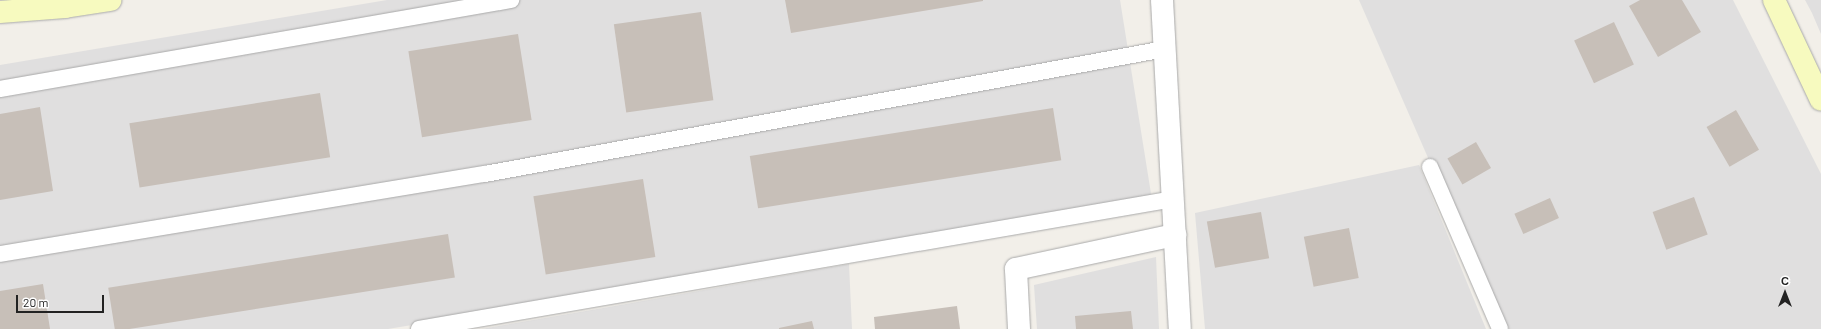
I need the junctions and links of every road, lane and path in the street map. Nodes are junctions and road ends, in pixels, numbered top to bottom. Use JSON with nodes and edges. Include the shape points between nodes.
{"nodes":[{"id":1,"x":110,"y":0,"type":"edge"},
{"id":2,"x":511,"y":0,"type":"edge"},
{"id":3,"x":1162,"y":0,"type":"edge"},
{"id":4,"x":1774,"y":0,"type":"edge"},
{"id":5,"x":0,"y":12,"type":"edge"},
{"id":6,"x":1165,"y":49,"type":"junction"},
{"id":7,"x":0,"y":89,"type":"edge"},
{"id":8,"x":1821,"y":100,"type":"edge"},
{"id":9,"x":1430,"y":167,"type":"dead end"},
{"id":10,"x":1173,"y":199,"type":"junction"},
{"id":11,"x":1174,"y":235,"type":"junction"},
{"id":12,"x":0,"y":254,"type":"edge"},
{"id":13,"x":419,"y":329,"type":"edge"},
{"id":14,"x":1019,"y":329,"type":"edge"},
{"id":15,"x":1180,"y":329,"type":"edge"},
{"id":16,"x":1500,"y":329,"type":"edge"}],
"edges":[{"from":1,"to":5,"type":"street","via":[[65,7]]},
{"from":2,"to":7,"type":"lane"},
{"from":3,"to":6,"type":"street"},
{"from":4,"to":8,"type":"street"},
{"from":6,"to":10,"type":"street"},
{"from":6,"to":12,"type":"lane","via":[[485,174]]},
{"from":9,"to":16,"type":"lane"},
{"from":10,"to":11,"type":"street"},
{"from":10,"to":13,"type":"lane"},
{"from":11,"to":14,"type":"street","via":[[1016,269]]},
{"from":11,"to":15,"type":"street"}]}
